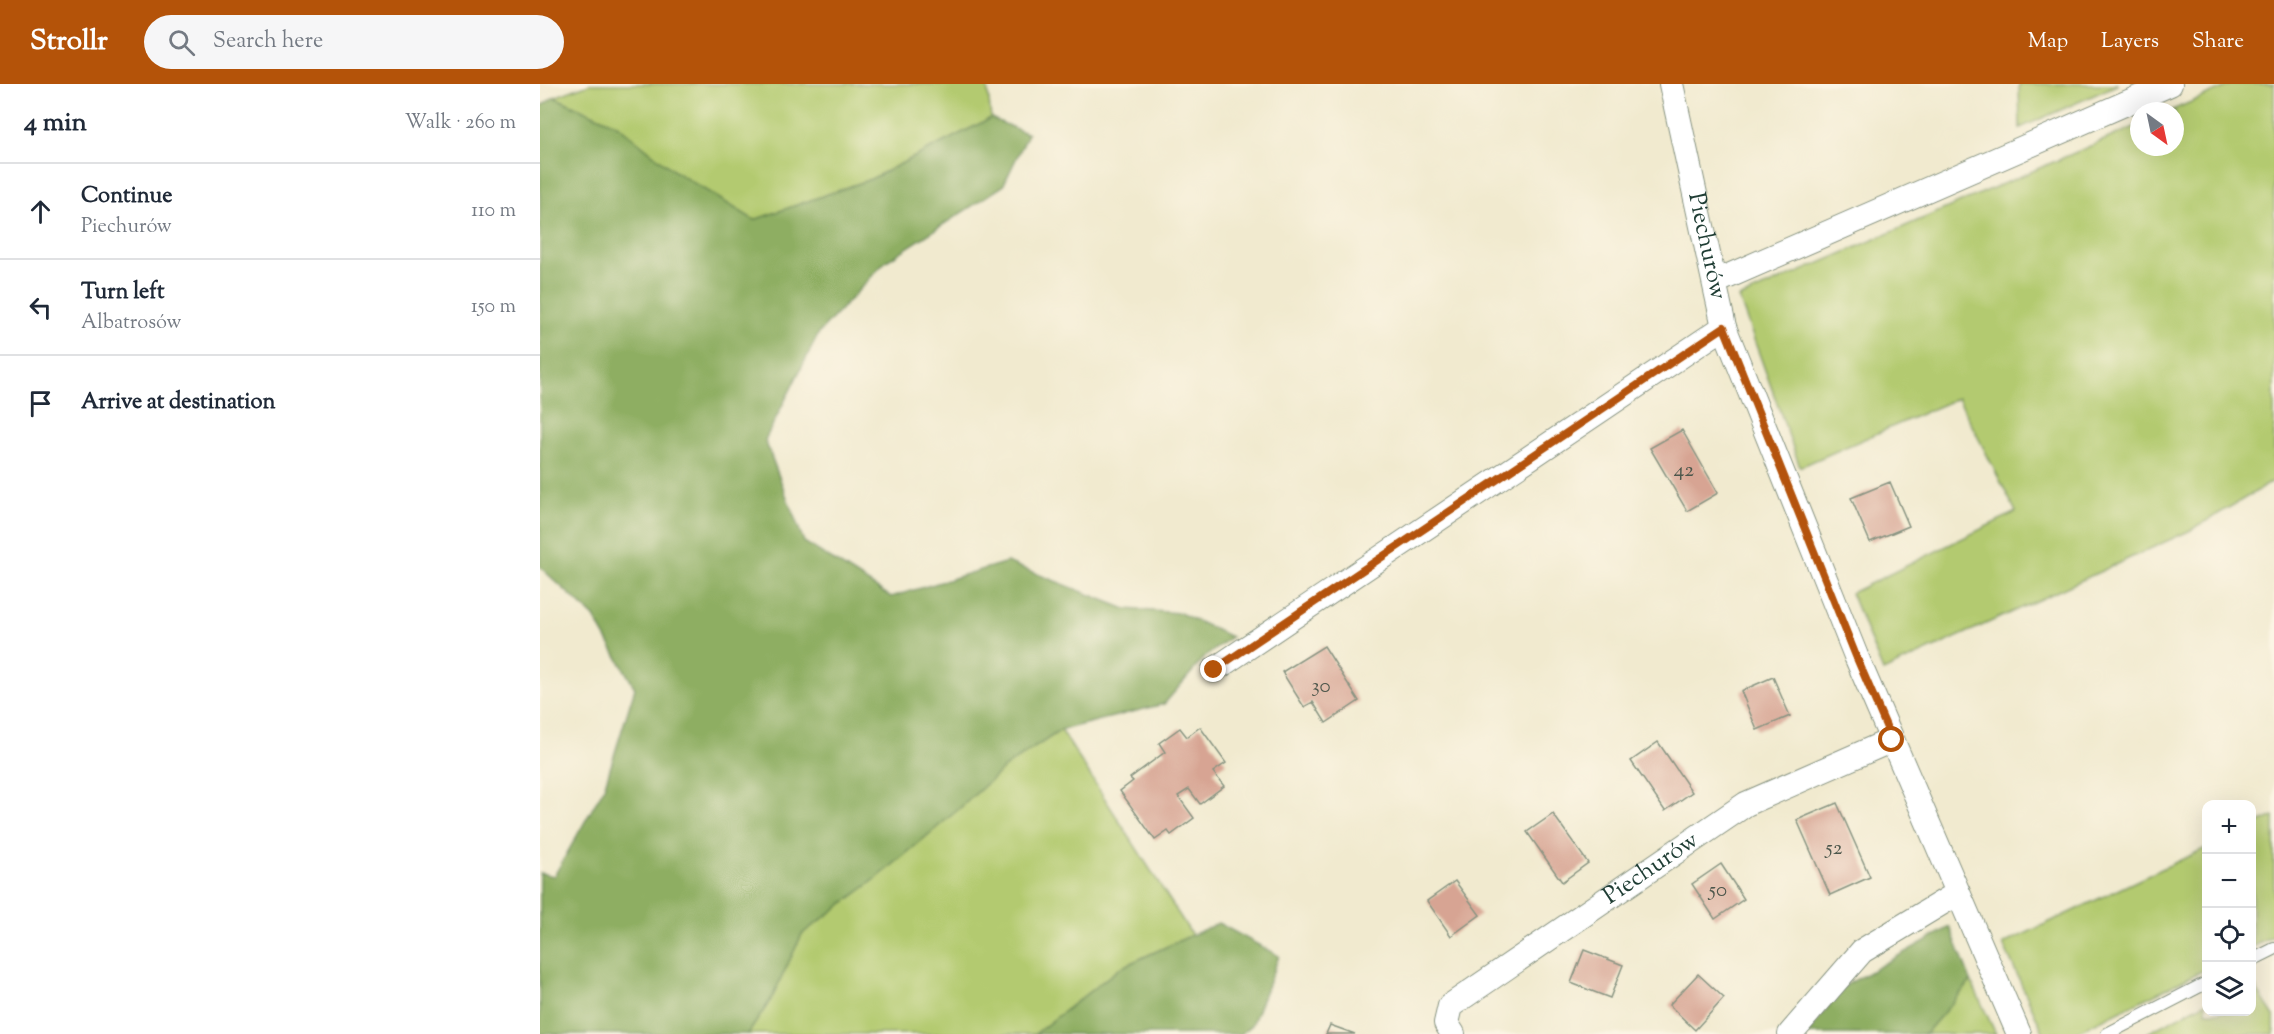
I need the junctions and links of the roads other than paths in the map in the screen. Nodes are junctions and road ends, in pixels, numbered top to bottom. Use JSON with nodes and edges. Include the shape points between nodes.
{"nodes":[{"id":1,"x":1671,"y":84,"type":"edge"},
{"id":2,"x":2170,"y":84,"type":"edge"},
{"id":3,"x":1715,"y":282,"type":"junction"},
{"id":4,"x":1724,"y":327,"type":"junction"},
{"id":5,"x":1214,"y":670,"type":"dead end"},
{"id":6,"x":1892,"y":740,"type":"junction"},
{"id":7,"x":1958,"y":893,"type":"junction"},
{"id":8,"x":2274,"y":949,"type":"edge"},
{"id":9,"x":2256,"y":958,"type":"edge"},
{"id":10,"x":2202,"y":985,"type":"edge"},
{"id":11,"x":1453,"y":1034,"type":"edge"},
{"id":12,"x":1790,"y":1034,"type":"edge"},
{"id":13,"x":2019,"y":1034,"type":"edge"},
{"id":14,"x":2107,"y":1034,"type":"edge"}],
"edges":[{"from":1,"to":3,"type":"street","name":"Piechurów"},
{"from":2,"to":3,"type":"street"},
{"from":3,"to":4,"type":"street","name":"Piechurów"},
{"from":4,"to":5,"type":"street"},
{"from":4,"to":6,"type":"street","name":"Piechurów"},
{"from":6,"to":7,"type":"street","name":"Piechurów"},
{"from":6,"to":11,"type":"street","name":"Piechurów","via":[[1746,804],[1450,1006],[1446,1023]]},
{"from":7,"to":12,"type":"street","via":[[1862,951]]},
{"from":7,"to":13,"type":"street","name":"Piechurów"},
{"from":8,"to":9,"type":"lane"},
{"from":10,"to":14,"type":"lane"}]}
